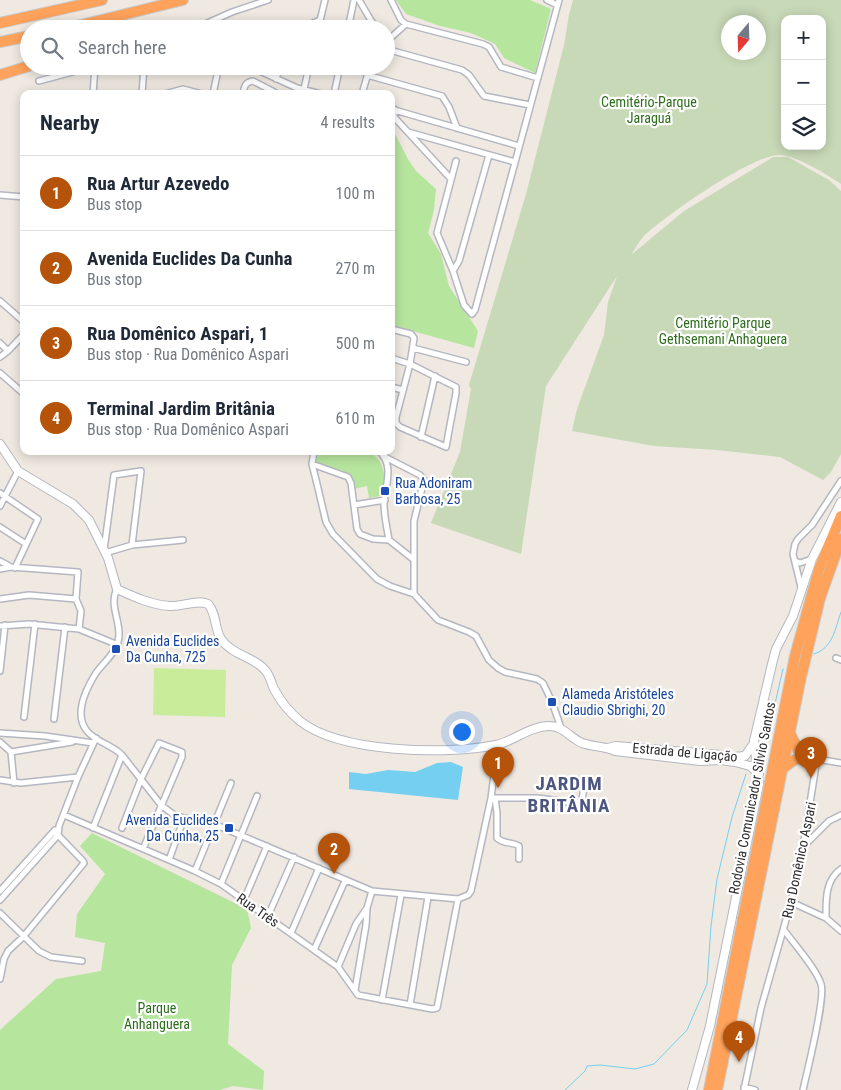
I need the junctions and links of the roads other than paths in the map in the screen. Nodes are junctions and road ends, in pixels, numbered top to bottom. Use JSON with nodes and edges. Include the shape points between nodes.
{"nodes":[{"id":1,"x":60,"y":0,"type":"edge"},
{"id":2,"x":102,"y":0,"type":"edge"},
{"id":3,"x":183,"y":0,"type":"edge"},
{"id":4,"x":268,"y":0,"type":"edge"},
{"id":5,"x":325,"y":0,"type":"edge"},
{"id":6,"x":354,"y":0,"type":"edge"},
{"id":7,"x":359,"y":0,"type":"edge"},
{"id":8,"x":391,"y":0,"type":"edge"},
{"id":9,"x":547,"y":0,"type":"edge"},
{"id":10,"x":558,"y":2,"type":"edge"},
{"id":11,"x":40,"y":15,"type":"junction"},
{"id":12,"x":113,"y":18,"type":"junction"},
{"id":13,"x":104,"y":20,"type":"edge"},
{"id":14,"x":110,"y":20,"type":"edge"},
{"id":15,"x":214,"y":20,"type":"edge"},
{"id":16,"x":320,"y":20,"type":"edge"},
{"id":17,"x":350,"y":20,"type":"edge"},
{"id":18,"x":371,"y":20,"type":"edge"},
{"id":19,"x":0,"y":22,"type":"edge"},
{"id":20,"x":406,"y":24,"type":"junction"},
{"id":21,"x":395,"y":34,"type":"edge"},
{"id":22,"x":20,"y":38,"type":"edge"},
{"id":23,"x":0,"y":42,"type":"edge"},
{"id":24,"x":395,"y":52,"type":"edge"},
{"id":25,"x":20,"y":69,"type":"edge"},
{"id":26,"x":63,"y":75,"type":"edge"},
{"id":27,"x":94,"y":75,"type":"edge"},
{"id":28,"x":143,"y":75,"type":"edge"},
{"id":29,"x":217,"y":75,"type":"edge"},
{"id":30,"x":268,"y":75,"type":"edge"},
{"id":31,"x":277,"y":75,"type":"edge"},
{"id":32,"x":307,"y":75,"type":"edge"},
{"id":33,"x":338,"y":75,"type":"edge"},
{"id":34,"x":367,"y":75,"type":"joint"},
{"id":35,"x":0,"y":76,"type":"edge"},
{"id":36,"x":538,"y":78,"type":"junction"},
{"id":37,"x":276,"y":79,"type":"junction"},
{"id":38,"x":39,"y":81,"type":"dead end"},
{"id":39,"x":93,"y":90,"type":"edge"},
{"id":40,"x":142,"y":90,"type":"edge"},
{"id":41,"x":213,"y":90,"type":"edge"},
{"id":42,"x":244,"y":90,"type":"edge"},
{"id":43,"x":270,"y":90,"type":"edge"},
{"id":44,"x":299,"y":90,"type":"edge"},
{"id":45,"x":303,"y":90,"type":"edge"},
{"id":46,"x":335,"y":90,"type":"edge"},
{"id":47,"x":363,"y":90,"type":"edge"},
{"id":48,"x":530,"y":105,"type":"junction"},
{"id":49,"x":395,"y":110,"type":"edge"},
{"id":50,"x":395,"y":118,"type":"edge"},
{"id":51,"x":457,"y":128,"type":"junction"},
{"id":52,"x":408,"y":132,"type":"junction"},
{"id":53,"x":519,"y":146,"type":"junction"},
{"id":54,"x":489,"y":154,"type":"junction"},
{"id":55,"x":456,"y":161,"type":"dead end"},
{"id":56,"x":515,"y":162,"type":"junction"},
{"id":57,"x":451,"y":179,"type":"junction"},
{"id":58,"x":0,"y":195,"type":"edge"},
{"id":59,"x":20,"y":197,"type":"edge"},
{"id":60,"x":454,"y":271,"type":"junction"},
{"id":61,"x":0,"y":301,"type":"edge"},
{"id":62,"x":20,"y":318,"type":"edge"},
{"id":63,"x":395,"y":330,"type":"edge"},
{"id":64,"x":20,"y":338,"type":"edge"},
{"id":65,"x":0,"y":343,"type":"edge"},
{"id":66,"x":413,"y":348,"type":"junction"},
{"id":67,"x":8,"y":351,"type":"junction"},
{"id":68,"x":0,"y":357,"type":"edge"},
{"id":69,"x":395,"y":359,"type":"edge"},
{"id":70,"x":466,"y":362,"type":"dead end"},
{"id":71,"x":410,"y":364,"type":"junction"},
{"id":72,"x":0,"y":373,"type":"edge"},
{"id":73,"x":436,"y":376,"type":"junction"},
{"id":74,"x":395,"y":388,"type":"edge"},
{"id":75,"x":20,"y":390,"type":"edge"},
{"id":76,"x":403,"y":390,"type":"junction"},
{"id":77,"x":395,"y":412,"type":"edge"},
{"id":78,"x":395,"y":421,"type":"edge"},
{"id":79,"x":421,"y":437,"type":"junction"},
{"id":80,"x":0,"y":444,"type":"edge"},
{"id":81,"x":313,"y":455,"type":"edge"},
{"id":82,"x":383,"y":456,"type":"joint"},
{"id":83,"x":312,"y":464,"type":"junction"},
{"id":84,"x":18,"y":471,"type":"junction"},
{"id":85,"x":841,"y":481,"type":"edge"},
{"id":86,"x":0,"y":493,"type":"edge"},
{"id":87,"x":5,"y":498,"type":"junction"},
{"id":88,"x":385,"y":500,"type":"junction"},
{"id":89,"x":841,"y":502,"type":"edge"},
{"id":90,"x":354,"y":505,"type":"junction"},
{"id":91,"x":0,"y":506,"type":"edge"},
{"id":92,"x":841,"y":516,"type":"edge"},
{"id":93,"x":0,"y":527,"type":"edge"},
{"id":94,"x":841,"y":539,"type":"edge"},
{"id":95,"x":183,"y":540,"type":"dead end"},
{"id":96,"x":388,"y":540,"type":"junction"},
{"id":97,"x":26,"y":544,"type":"junction"},
{"id":98,"x":132,"y":545,"type":"junction"},
{"id":99,"x":105,"y":552,"type":"junction"},
{"id":100,"x":413,"y":559,"type":"junction"},
{"id":101,"x":812,"y":559,"type":"junction"},
{"id":102,"x":0,"y":561,"type":"edge"},
{"id":103,"x":795,"y":561,"type":"junction"},
{"id":104,"x":13,"y":567,"type":"junction"},
{"id":105,"x":0,"y":569,"type":"edge"},
{"id":106,"x":801,"y":588,"type":"junction"},
{"id":107,"x":118,"y":589,"type":"junction"},
{"id":108,"x":414,"y":594,"type":"junction"},
{"id":109,"x":0,"y":599,"type":"edge"},
{"id":110,"x":76,"y":599,"type":"junction"},
{"id":111,"x":35,"y":624,"type":"junction"},
{"id":112,"x":3,"y":626,"type":"edge"},
{"id":113,"x":65,"y":627,"type":"junction"},
{"id":114,"x":79,"y":630,"type":"junction"},
{"id":115,"x":118,"y":645,"type":"junction"},
{"id":116,"x":0,"y":671,"type":"edge"},
{"id":117,"x":24,"y":717,"type":"dead end"},
{"id":118,"x":54,"y":719,"type":"dead end"},
{"id":119,"x":561,"y":728,"type":"junction"},
{"id":120,"x":0,"y":733,"type":"edge"},
{"id":121,"x":789,"y":733,"type":"junction"},
{"id":122,"x":94,"y":741,"type":"junction"},
{"id":123,"x":754,"y":741,"type":"junction"},
{"id":124,"x":0,"y":742,"type":"edge"},
{"id":125,"x":75,"y":742,"type":"junction"},
{"id":126,"x":498,"y":744,"type":"junction"},
{"id":127,"x":608,"y":748,"type":"junction"},
{"id":128,"x":11,"y":752,"type":"junction"},
{"id":129,"x":122,"y":755,"type":"junction"},
{"id":130,"x":805,"y":757,"type":"junction"},
{"id":131,"x":817,"y":759,"type":"junction"},
{"id":132,"x":841,"y":763,"type":"edge"},
{"id":133,"x":782,"y":769,"type":"junction"},
{"id":134,"x":759,"y":774,"type":"junction"},
{"id":135,"x":78,"y":777,"type":"junction"},
{"id":136,"x":0,"y":780,"type":"edge"},
{"id":137,"x":142,"y":780,"type":"junction"},
{"id":138,"x":14,"y":783,"type":"junction"},
{"id":139,"x":231,"y":784,"type":"dead end"},
{"id":140,"x":584,"y":787,"type":"dead end"},
{"id":141,"x":257,"y":796,"type":"dead end"},
{"id":142,"x":493,"y":798,"type":"junction"},
{"id":143,"x":161,"y":805,"type":"junction"},
{"id":144,"x":64,"y":815,"type":"junction"},
{"id":145,"x":841,"y":815,"type":"edge"},
{"id":146,"x":184,"y":818,"type":"junction"},
{"id":147,"x":214,"y":824,"type":"junction"},
{"id":148,"x":93,"y":828,"type":"junction"},
{"id":149,"x":122,"y":828,"type":"dead end"},
{"id":150,"x":56,"y":833,"type":"junction"},
{"id":151,"x":241,"y":836,"type":"junction"},
{"id":152,"x":267,"y":846,"type":"junction"},
{"id":153,"x":803,"y":847,"type":"junction"},
{"id":154,"x":144,"y":849,"type":"junction"},
{"id":155,"x":294,"y":857,"type":"junction"},
{"id":156,"x":520,"y":859,"type":"dead end"},
{"id":157,"x":169,"y":860,"type":"junction"},
{"id":158,"x":319,"y":868,"type":"junction"},
{"id":159,"x":841,"y":869,"type":"edge"},
{"id":160,"x":23,"y":870,"type":"junction"},
{"id":161,"x":195,"y":871,"type":"junction"},
{"id":162,"x":345,"y":881,"type":"junction"},
{"id":163,"x":221,"y":884,"type":"junction"},
{"id":164,"x":0,"y":891,"type":"edge"},
{"id":165,"x":372,"y":891,"type":"junction"},
{"id":166,"x":401,"y":895,"type":"junction"},
{"id":167,"x":428,"y":897,"type":"junction"},
{"id":168,"x":458,"y":899,"type":"junction"},
{"id":169,"x":0,"y":900,"type":"edge"},
{"id":170,"x":244,"y":900,"type":"junction"},
{"id":171,"x":792,"y":902,"type":"junction"},
{"id":172,"x":367,"y":908,"type":"junction"},
{"id":173,"x":0,"y":913,"type":"edge"},
{"id":174,"x":268,"y":916,"type":"junction"},
{"id":175,"x":826,"y":918,"type":"junction"},
{"id":176,"x":784,"y":930,"type":"junction"},
{"id":177,"x":841,"y":931,"type":"edge"},
{"id":178,"x":291,"y":933,"type":"junction"},
{"id":179,"x":23,"y":937,"type":"junction"},
{"id":180,"x":314,"y":950,"type":"junction"},
{"id":181,"x":82,"y":961,"type":"dead end"},
{"id":182,"x":338,"y":967,"type":"junction"},
{"id":183,"x":0,"y":979,"type":"edge"},
{"id":184,"x":354,"y":991,"type":"junction"},
{"id":185,"x":382,"y":1000,"type":"junction"},
{"id":186,"x":410,"y":1005,"type":"junction"},
{"id":187,"x":744,"y":1089,"type":"edge"},
{"id":188,"x":692,"y":1090,"type":"edge"},
{"id":189,"x":708,"y":1090,"type":"edge"},
{"id":190,"x":717,"y":1090,"type":"edge"},
{"id":191,"x":755,"y":1090,"type":"edge"},
{"id":192,"x":803,"y":1090,"type":"edge"}],
"edges":[{"from":1,"to":11,"type":"highway"},
{"from":2,"to":11,"type":"highway"},
{"from":3,"to":12,"type":"highway"},
{"from":4,"to":15,"type":"street"},
{"from":5,"to":16,"type":"street"},
{"from":6,"to":17,"type":"street"},
{"from":7,"to":18,"type":"street"},
{"from":8,"to":20,"type":"street"},
{"from":9,"to":10,"type":"street"},
{"from":10,"to":36,"type":"street"},
{"from":11,"to":19,"type":"highway"},
{"from":12,"to":13,"type":"highway"},
{"from":12,"to":14,"type":"highway"},
{"from":20,"to":21,"type":"street"},
{"from":20,"to":36,"type":"street","via":[[483,44],[490,47],[501,67]]},
{"from":22,"to":23,"type":"highway"},
{"from":24,"to":48,"type":"street","via":[[469,74],[484,96]]},
{"from":25,"to":35,"type":"highway"},
{"from":26,"to":38,"type":"street"},
{"from":27,"to":39,"type":"street"},
{"from":28,"to":40,"type":"street"},
{"from":29,"to":41,"type":"street"},
{"from":30,"to":37,"type":"street"},
{"from":31,"to":37,"type":"street"},
{"from":32,"to":45,"type":"street"},
{"from":33,"to":46,"type":"street"},
{"from":34,"to":47,"type":"street"},
{"from":34,"to":51,"type":"street","via":[[442,96]]},
{"from":36,"to":48,"type":"street"},
{"from":37,"to":44,"type":"street"},
{"from":42,"to":43,"type":"street","via":[[248,82],[253,81]]},
{"from":48,"to":53,"type":"street"},
{"from":49,"to":51,"type":"street"},
{"from":50,"to":52,"type":"street"},
{"from":51,"to":53,"type":"street"},
{"from":52,"to":54,"type":"street"},
{"from":52,"to":57,"type":"street"},
{"from":53,"to":56,"type":"street"},
{"from":54,"to":56,"type":"street"},
{"from":54,"to":60,"type":"street"},
{"from":55,"to":57,"type":"street"},
{"from":56,"to":60,"type":"street","via":[[472,314],[464,305]]},
{"from":57,"to":60,"type":"street","via":[[437,233]]},
{"from":58,"to":59,"type":"street"},
{"from":61,"to":62,"type":"street"},
{"from":63,"to":66,"type":"street","via":[[414,336]]},
{"from":64,"to":67,"type":"street"},
{"from":65,"to":67,"type":"street"},
{"from":66,"to":70,"type":"street"},
{"from":66,"to":71,"type":"street"},
{"from":67,"to":68,"type":"street"},
{"from":69,"to":71,"type":"street"},
{"from":71,"to":73,"type":"street"},
{"from":71,"to":76,"type":"street"},
{"from":72,"to":75,"type":"street"},
{"from":73,"to":79,"type":"street"},
{"from":73,"to":79,"type":"street","via":[[456,388],[447,446]]},
{"from":74,"to":76,"type":"street"},
{"from":76,"to":77,"type":"street"},
{"from":78,"to":79,"type":"street","via":[[398,426]]},
{"from":80,"to":84,"type":"main road"},
{"from":81,"to":83,"type":"street"},
{"from":82,"to":88,"type":"street","via":[[389,477]]},
{"from":82,"to":100,"type":"street","via":[[420,474],[424,480],[414,516]]},
{"from":83,"to":90,"type":"street","via":[[348,476]]},
{"from":83,"to":108,"type":"street","via":[[332,534],[378,579]]},
{"from":84,"to":87,"type":"street"},
{"from":84,"to":99,"type":"main road","via":[[80,510],[89,520]]},
{"from":85,"to":103,"type":"street","via":[[812,525],[798,539],[793,554]]},
{"from":86,"to":87,"type":"street"},
{"from":87,"to":91,"type":"street"},
{"from":87,"to":97,"type":"street","via":[[38,518]]},
{"from":88,"to":90,"type":"street"},
{"from":88,"to":96,"type":"street"},
{"from":89,"to":101,"type":"main road"},
{"from":90,"to":96,"type":"street","via":[[360,534]]},
{"from":92,"to":189,"type":"highway","name":"Rodovia Comunicador Silvio Santos","via":[[819,569],[795,656]]},
{"from":93,"to":97,"type":"street"},
{"from":94,"to":121,"type":"highway","name":"Rodovia Comunicador Silvio Santos","via":[[820,598]]},
{"from":95,"to":98,"type":"street"},
{"from":96,"to":100,"type":"street"},
{"from":97,"to":104,"type":"street"},
{"from":98,"to":99,"type":"street"},
{"from":98,"to":99,"type":"street","via":[[141,471],[114,475]]},
{"from":99,"to":107,"type":"main road"},
{"from":100,"to":108,"type":"street"},
{"from":101,"to":103,"type":"street","via":[[800,563]]},
{"from":101,"to":106,"type":"main road"},
{"from":102,"to":104,"type":"street"},
{"from":103,"to":106,"type":"street"},
{"from":104,"to":105,"type":"street"},
{"from":104,"to":110,"type":"street","via":[[78,572]]},
{"from":106,"to":123,"type":"main road","via":[[793,616],[772,660]]},
{"from":107,"to":115,"type":"street","via":[[113,599],[119,626]]},
{"from":107,"to":126,"type":"main road","via":[[161,605],[208,604],[226,646],[264,669],[284,706],[319,732],[407,750],[461,749]]},
{"from":108,"to":119,"type":"street","via":[[438,620],[476,636],[489,660],[498,668],[543,683]]},
{"from":109,"to":110,"type":"street","via":[[32,595]]},
{"from":110,"to":114,"type":"street","via":[[81,611]]},
{"from":111,"to":112,"type":"street"},
{"from":111,"to":113,"type":"street"},
{"from":111,"to":117,"type":"street"},
{"from":112,"to":116,"type":"street"},
{"from":113,"to":114,"type":"street"},
{"from":113,"to":118,"type":"street"},
{"from":114,"to":115,"type":"street"},
{"from":115,"to":122,"type":"street","via":[[96,673],[82,703],[82,722]]},
{"from":119,"to":126,"type":"main road","via":[[541,727]]},
{"from":119,"to":127,"type":"main road","name":"Estrada de Ligação","via":[[584,744]]},
{"from":120,"to":125,"type":"street","via":[[50,736]]},
{"from":121,"to":130,"type":"highway"},
{"from":121,"to":133,"type":"highway","name":"Rodovia Comunicador Silvio Santos"},
{"from":122,"to":125,"type":"street"},
{"from":122,"to":129,"type":"street","via":[[115,748]]},
{"from":122,"to":135,"type":"street"},
{"from":123,"to":127,"type":"main road","name":"Estrada de Ligação","via":[[748,753],[740,758],[616,746]]},
{"from":123,"to":134,"type":"main road"},
{"from":124,"to":128,"type":"street"},
{"from":125,"to":128,"type":"street"},
{"from":126,"to":142,"type":"street"},
{"from":127,"to":134,"type":"main road","name":"Estrada de Ligação","via":[[700,761],[735,762],[750,766]]},
{"from":128,"to":138,"type":"street"},
{"from":129,"to":137,"type":"street"},
{"from":129,"to":148,"type":"street"},
{"from":130,"to":131,"type":"street"},
{"from":130,"to":133,"type":"highway"},
{"from":131,"to":132,"type":"street"},
{"from":131,"to":153,"type":"street","name":"Rua Domênico Aspari"},
{"from":133,"to":190,"type":"highway","name":"Rodovia Comunicador Silvio Santos"},
{"from":134,"to":188,"type":"main road","via":[[710,1026]]},
{"from":135,"to":138,"type":"street"},
{"from":135,"to":144,"type":"street"},
{"from":136,"to":138,"type":"street"},
{"from":137,"to":143,"type":"street"},
{"from":137,"to":143,"type":"street","via":[[159,743],[183,752]]},
{"from":137,"to":149,"type":"street"},
{"from":139,"to":147,"type":"street"},
{"from":140,"to":142,"type":"street","via":[[582,800],[575,803],[537,798]]},
{"from":141,"to":151,"type":"street"},
{"from":142,"to":156,"type":"street","via":[[497,838],[519,846]]},
{"from":142,"to":168,"type":"street","via":[[468,896]]},
{"from":143,"to":146,"type":"street"},
{"from":143,"to":154,"type":"street"},
{"from":144,"to":148,"type":"street","name":"Rua Três"},
{"from":144,"to":150,"type":"street"},
{"from":145,"to":153,"type":"street","via":[[829,821]]},
{"from":146,"to":147,"type":"street"},
{"from":146,"to":157,"type":"street"},
{"from":147,"to":151,"type":"street"},
{"from":147,"to":161,"type":"street"},
{"from":148,"to":154,"type":"street","name":"Rua Três"},
{"from":150,"to":160,"type":"street"},
{"from":150,"to":179,"type":"street","via":[[84,864]]},
{"from":151,"to":152,"type":"street"},
{"from":151,"to":163,"type":"street"},
{"from":152,"to":155,"type":"street"},
{"from":152,"to":170,"type":"street"},
{"from":153,"to":171,"type":"street","name":"Rua Domênico Aspari"},
{"from":154,"to":157,"type":"street","name":"Rua Três"},
{"from":155,"to":158,"type":"street"},
{"from":155,"to":174,"type":"street"},
{"from":157,"to":161,"type":"street","name":"Rua Três"},
{"from":158,"to":162,"type":"street"},
{"from":158,"to":178,"type":"street"},
{"from":159,"to":175,"type":"street","via":[[829,883]]},
{"from":160,"to":164,"type":"street"},
{"from":160,"to":169,"type":"street"},
{"from":161,"to":163,"type":"street","name":"Rua Três"},
{"from":162,"to":165,"type":"street"},
{"from":162,"to":180,"type":"street"},
{"from":163,"to":170,"type":"street","name":"Rua Três"},
{"from":165,"to":166,"type":"street"},
{"from":165,"to":172,"type":"street"},
{"from":166,"to":167,"type":"street"},
{"from":166,"to":185,"type":"street"},
{"from":167,"to":168,"type":"street"},
{"from":167,"to":186,"type":"street"},
{"from":168,"to":186,"type":"street","via":[[438,1006],[432,1010]]},
{"from":170,"to":174,"type":"street","name":"Rua Três"},
{"from":171,"to":175,"type":"street"},
{"from":171,"to":176,"type":"street","name":"Rua Domênico Aspari"},
{"from":172,"to":182,"type":"street","via":[[356,924]]},
{"from":172,"to":184,"type":"street"},
{"from":173,"to":179,"type":"street"},
{"from":174,"to":178,"type":"street","name":"Rua Três"},
{"from":175,"to":177,"type":"street"},
{"from":176,"to":187,"type":"street","name":"Rua Domênico Aspari","via":[[761,1008]]},
{"from":176,"to":192,"type":"street","name":"Rua Domênico Aspari","via":[[822,987]]},
{"from":178,"to":180,"type":"street","name":"Rua Três"},
{"from":179,"to":181,"type":"street","via":[[51,957]]},
{"from":179,"to":183,"type":"street","via":[[5,955]]},
{"from":180,"to":182,"type":"street","name":"Rua Três"},
{"from":182,"to":184,"type":"street","name":"Rua Três"},
{"from":184,"to":185,"type":"street","via":[[358,996]]},
{"from":185,"to":186,"type":"street"},
{"from":187,"to":191,"type":"street"}]}
